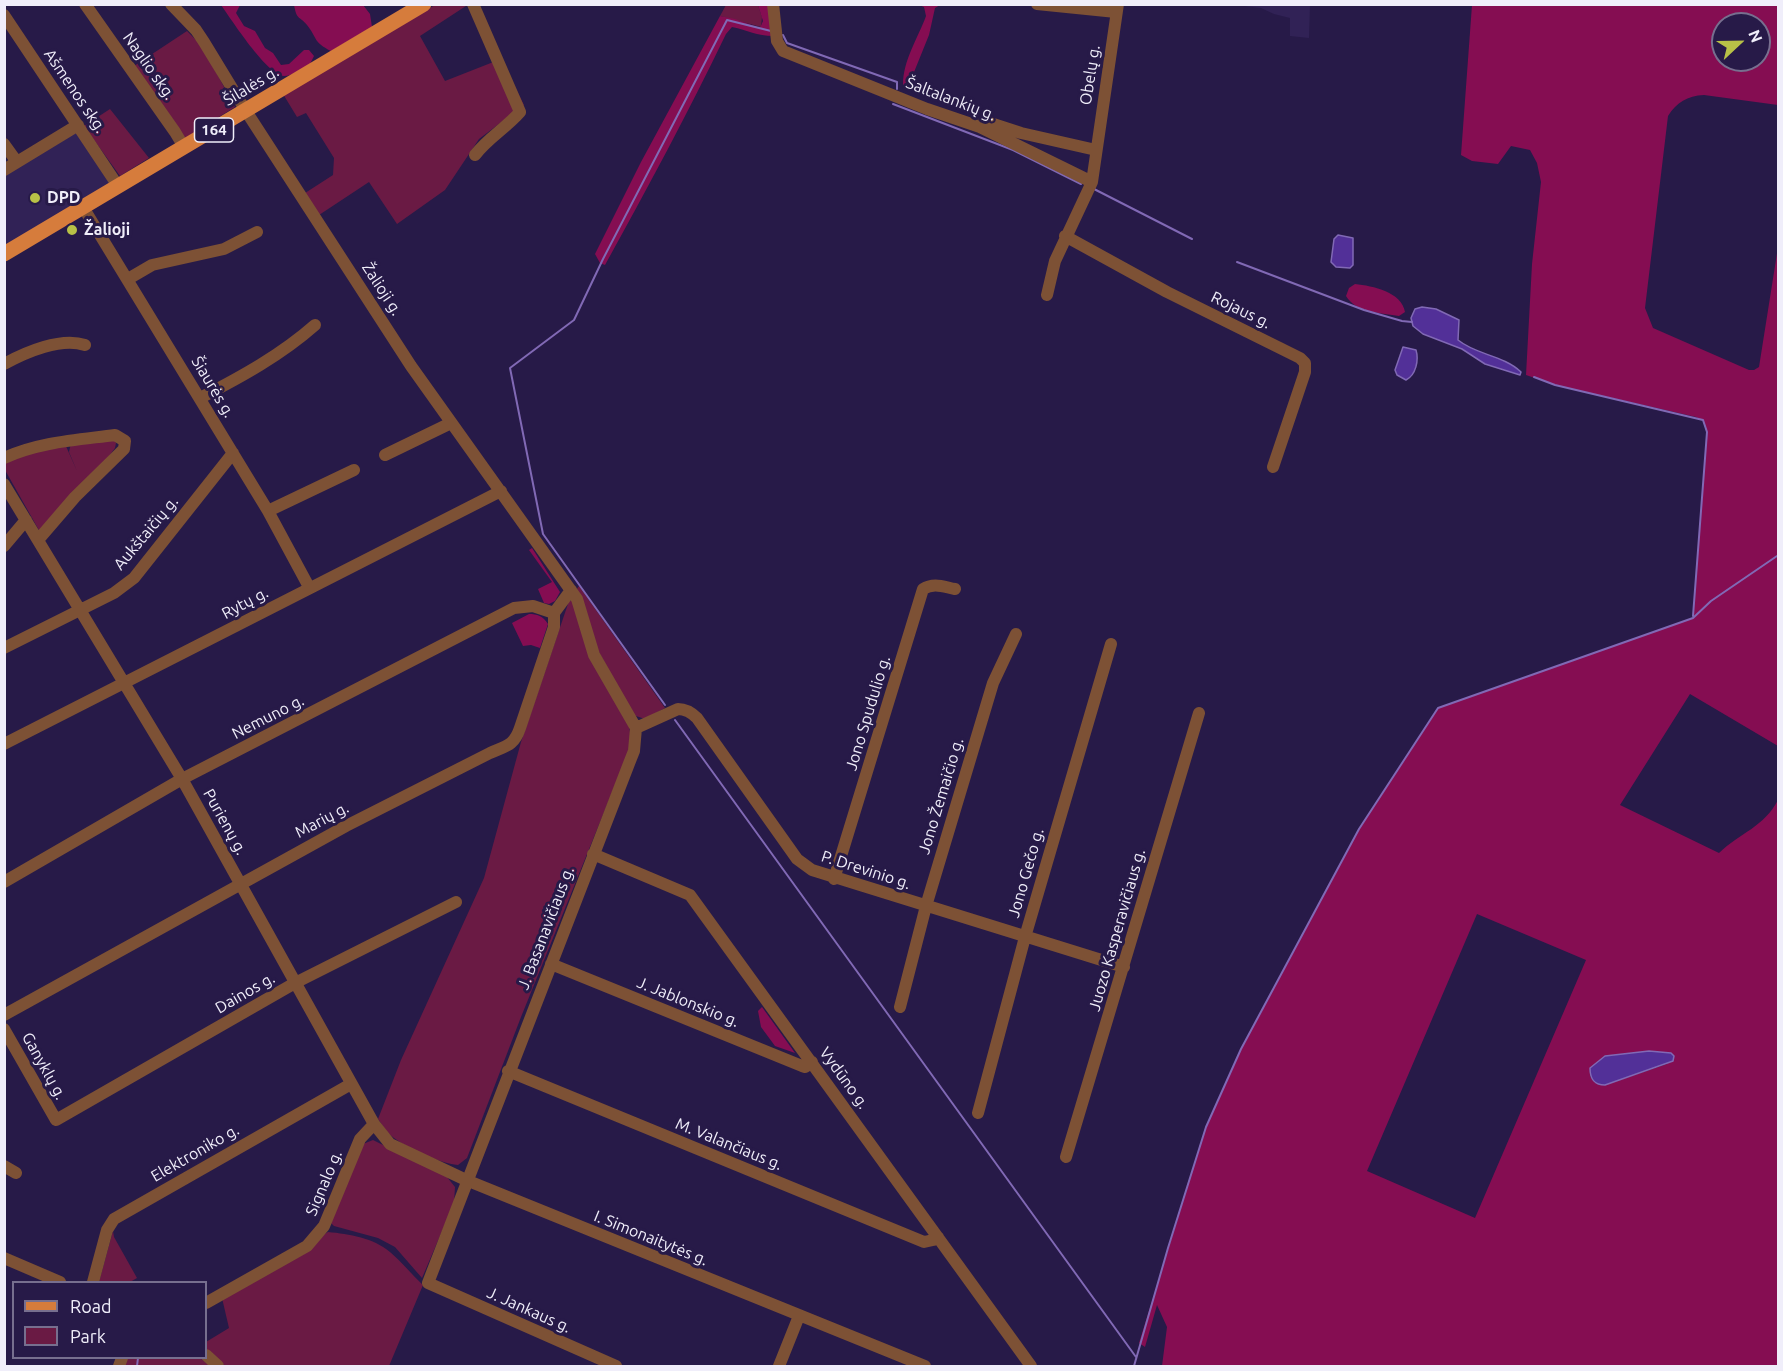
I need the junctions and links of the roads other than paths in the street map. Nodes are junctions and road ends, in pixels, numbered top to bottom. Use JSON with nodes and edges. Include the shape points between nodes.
{"nodes":[{"id":1,"x":86,"y":4,"type":"edge"},
{"id":2,"x":171,"y":4,"type":"edge"},
{"id":3,"x":424,"y":4,"type":"edge"},
{"id":4,"x":473,"y":4,"type":"edge"},
{"id":5,"x":773,"y":4,"type":"edge"},
{"id":6,"x":1038,"y":4,"type":"edge"},
{"id":7,"x":1117,"y":8,"type":"edge"},
{"id":8,"x":4,"y":15,"type":"edge"},
{"id":9,"x":246,"y":111,"type":"junction"},
{"id":10,"x":78,"y":125,"type":"junction"},
{"id":11,"x":980,"y":127,"type":"junction"},
{"id":12,"x":4,"y":144,"type":"edge"},
{"id":13,"x":184,"y":147,"type":"junction"},
{"id":14,"x":1096,"y":150,"type":"junction"},
{"id":15,"x":475,"y":155,"type":"dead end"},
{"id":16,"x":17,"y":162,"type":"junction"},
{"id":17,"x":4,"y":171,"type":"edge"},
{"id":18,"x":1092,"y":182,"type":"junction"},
{"id":19,"x":118,"y":186,"type":"junction"},
{"id":20,"x":83,"y":207,"type":"junction"},
{"id":21,"x":258,"y":232,"type":"dead end"},
{"id":22,"x":1065,"y":236,"type":"junction"},
{"id":23,"x":4,"y":254,"type":"edge"},
{"id":24,"x":128,"y":279,"type":"junction"},
{"id":25,"x":1047,"y":295,"type":"dead end"},
{"id":26,"x":315,"y":325,"type":"dead end"},
{"id":27,"x":85,"y":345,"type":"dead end"},
{"id":28,"x":4,"y":364,"type":"edge"},
{"id":29,"x":200,"y":398,"type":"junction"},
{"id":30,"x":451,"y":423,"type":"junction"},
{"id":31,"x":233,"y":453,"type":"junction"},
{"id":32,"x":385,"y":455,"type":"dead end"},
{"id":33,"x":4,"y":458,"type":"edge"},
{"id":34,"x":1273,"y":467,"type":"dead end"},
{"id":35,"x":354,"y":470,"type":"dead end"},
{"id":36,"x":4,"y":484,"type":"edge"},
{"id":37,"x":501,"y":491,"type":"junction"},
{"id":38,"x":268,"y":511,"type":"junction"},
{"id":39,"x":26,"y":520,"type":"junction"},
{"id":40,"x":38,"y":540,"type":"junction"},
{"id":41,"x":4,"y":546,"type":"edge"},
{"id":42,"x":309,"y":587,"type":"junction"},
{"id":43,"x":955,"y":589,"type":"dead end"},
{"id":44,"x":571,"y":590,"type":"junction"},
{"id":45,"x":80,"y":610,"type":"junction"},
{"id":46,"x":554,"y":613,"type":"junction"},
{"id":47,"x":1016,"y":634,"type":"dead end"},
{"id":48,"x":1111,"y":644,"type":"dead end"},
{"id":49,"x":4,"y":648,"type":"edge"},
{"id":50,"x":126,"y":683,"type":"junction"},
{"id":51,"x":1199,"y":713,"type":"dead end"},
{"id":52,"x":636,"y":728,"type":"junction"},
{"id":53,"x":4,"y":744,"type":"edge"},
{"id":54,"x":182,"y":779,"type":"junction"},
{"id":55,"x":593,"y":854,"type":"junction"},
{"id":56,"x":834,"y":879,"type":"junction"},
{"id":57,"x":4,"y":882,"type":"edge"},
{"id":58,"x":240,"y":884,"type":"junction"},
{"id":59,"x":456,"y":902,"type":"dead end"},
{"id":60,"x":926,"y":906,"type":"junction"},
{"id":61,"x":1025,"y":937,"type":"junction"},
{"id":62,"x":550,"y":963,"type":"junction"},
{"id":63,"x":1124,"y":967,"type":"junction"},
{"id":64,"x":295,"y":984,"type":"junction"},
{"id":65,"x":900,"y":1006,"type":"dead end"},
{"id":66,"x":4,"y":1015,"type":"edge"},
{"id":67,"x":4,"y":1029,"type":"edge"},
{"id":68,"x":812,"y":1062,"type":"junction"},
{"id":69,"x":508,"y":1071,"type":"junction"},
{"id":70,"x":351,"y":1084,"type":"junction"},
{"id":71,"x":978,"y":1113,"type":"dead end"},
{"id":72,"x":56,"y":1120,"type":"joint"},
{"id":73,"x":374,"y":1124,"type":"junction"},
{"id":74,"x":1066,"y":1157,"type":"dead end"},
{"id":75,"x":4,"y":1166,"type":"edge"},
{"id":76,"x":16,"y":1173,"type":"dead end"},
{"id":77,"x":466,"y":1180,"type":"junction"},
{"id":78,"x":938,"y":1237,"type":"junction"},
{"id":79,"x":4,"y":1258,"type":"edge"},
{"id":80,"x":58,"y":1281,"type":"edge"},
{"id":81,"x":93,"y":1281,"type":"edge"},
{"id":82,"x":428,"y":1283,"type":"joint"},
{"id":83,"x":207,"y":1302,"type":"edge"},
{"id":84,"x":799,"y":1316,"type":"junction"},
{"id":85,"x":616,"y":1366,"type":"edge"},
{"id":86,"x":779,"y":1366,"type":"edge"},
{"id":87,"x":925,"y":1366,"type":"edge"},
{"id":88,"x":1031,"y":1366,"type":"edge"}],
"edges":[{"from":1,"to":13,"type":"street","name":"Naglio skg."},
{"from":2,"to":9,"type":"street","name":"Žalioji g.","via":[[196,30]]},
{"from":3,"to":9,"type":"main road","name":"Šilalės g.","number":"164"},
{"from":4,"to":15,"type":"street","via":[[520,112]]},
{"from":5,"to":11,"type":"street","name":"Šaltalankių g.","via":[[777,41],[783,51]]},
{"from":6,"to":7,"type":"street"},
{"from":7,"to":14,"type":"street","name":"Obelų g."},
{"from":8,"to":10,"type":"street","name":"Ašmenos skg."},
{"from":9,"to":13,"type":"main road","name":"Šilalės g.","number":"164"},
{"from":9,"to":30,"type":"street","name":"Žalioji g."},
{"from":10,"to":16,"type":"street"},
{"from":10,"to":19,"type":"street","name":"Ašmenos skg."},
{"from":11,"to":14,"type":"street","via":[[984,120]]},
{"from":11,"to":18,"type":"street","name":"Šaltalankių g."},
{"from":12,"to":16,"type":"street"},
{"from":13,"to":19,"type":"main road","name":"Šilalės g.","number":"164"},
{"from":14,"to":18,"type":"street","name":"Obelų g."},
{"from":16,"to":17,"type":"street"},
{"from":18,"to":22,"type":"street"},
{"from":19,"to":20,"type":"main road","name":"Šilalės g.","number":"164"},
{"from":20,"to":23,"type":"main road","name":"Šilalės g.","number":"164"},
{"from":20,"to":24,"type":"street","name":"Šiaurės g."},
{"from":21,"to":24,"type":"street","via":[[224,249],[152,265]]},
{"from":22,"to":25,"type":"street"},
{"from":22,"to":34,"type":"street","name":"Rojaus g.","via":[[1305,363]]},
{"from":24,"to":29,"type":"street","name":"Šiaurės g."},
{"from":26,"to":29,"type":"street","via":[[273,358]]},
{"from":27,"to":28,"type":"street","via":[[49,347]]},
{"from":29,"to":31,"type":"street","name":"Šiaurės g."},
{"from":30,"to":32,"type":"street"},
{"from":30,"to":37,"type":"street","name":"Žalioji g."},
{"from":31,"to":38,"type":"street","name":"Šiaurės g."},
{"from":31,"to":45,"type":"street","name":"Aukštaičių g.","via":[[134,578]]},
{"from":33,"to":40,"type":"street","via":[[50,443],[115,435],[125,441],[124,449],[75,496]]},
{"from":35,"to":38,"type":"street"},
{"from":36,"to":39,"type":"street","name":"Purienų g."},
{"from":37,"to":42,"type":"street","name":"Rytų g."},
{"from":37,"to":44,"type":"street","name":"Žalioji g."},
{"from":38,"to":42,"type":"street","name":"Šiaurės g."},
{"from":39,"to":40,"type":"street","name":"Purienų g."},
{"from":39,"to":41,"type":"street"},
{"from":40,"to":45,"type":"street","name":"Purienų g."},
{"from":42,"to":50,"type":"street","name":"Rytų g."},
{"from":43,"to":56,"type":"street","name":"Jono Spudulio g.","via":[[937,585],[923,589]]},
{"from":44,"to":46,"type":"street","name":"Marių g."},
{"from":44,"to":52,"type":"street","via":[[582,609],[594,655]]},
{"from":45,"to":49,"type":"street","name":"Aukštaičių g."},
{"from":45,"to":50,"type":"street","name":"Purienų g."},
{"from":46,"to":54,"type":"street","name":"Nemuno g.","via":[[533,606],[514,608]]},
{"from":46,"to":58,"type":"street","name":"Marių g.","via":[[554,627],[517,739]]},
{"from":47,"to":60,"type":"street","name":"Jono Žemaičio g.","via":[[993,682]]},
{"from":48,"to":61,"type":"street","name":"Jono Gečo g."},
{"from":50,"to":53,"type":"street","name":"Rytų g."},
{"from":50,"to":54,"type":"street","name":"Purienų g."},
{"from":51,"to":63,"type":"street","name":"Juozo Kasperavičiaus g."},
{"from":52,"to":55,"type":"street","name":"J. Basanavičiaus g.","via":[[634,751]]},
{"from":52,"to":56,"type":"street","name":"P. Drevinio g.","via":[[678,709],[692,713],[797,859]]},
{"from":54,"to":57,"type":"street","name":"Nemuno g."},
{"from":54,"to":58,"type":"street","name":"Purienų g."},
{"from":55,"to":62,"type":"street","name":"J. Basanavičiaus g."},
{"from":55,"to":68,"type":"street","name":"Vydūno g.","via":[[690,895]]},
{"from":56,"to":60,"type":"street","name":"P. Drevinio g."},
{"from":58,"to":64,"type":"street","name":"Purienų g."},
{"from":58,"to":66,"type":"street","name":"Marių g."},
{"from":59,"to":64,"type":"street","name":"Dainos g."},
{"from":60,"to":61,"type":"street","name":"P. Drevinio g."},
{"from":60,"to":65,"type":"street","name":"Jono Žemaičio g."},
{"from":61,"to":63,"type":"street","name":"P. Drevinio g."},
{"from":61,"to":71,"type":"street","name":"Jono Gečo g."},
{"from":62,"to":68,"type":"street","name":"J. Jablonskio g.","via":[[802,1066]]},
{"from":62,"to":69,"type":"street","name":"J. Basanavičiaus g."},
{"from":63,"to":74,"type":"street","name":"Juozo Kasperavičiaus g."},
{"from":64,"to":70,"type":"street","name":"Purienų g."},
{"from":64,"to":72,"type":"street","name":"Dainos g."},
{"from":67,"to":72,"type":"street","name":"Ganyklų g."},
{"from":68,"to":78,"type":"street","name":"Vydūno g."},
{"from":69,"to":77,"type":"street","name":"J. Basanavičiaus g."},
{"from":69,"to":78,"type":"street","name":"M. Valančiaus g.","via":[[924,1242]]},
{"from":70,"to":73,"type":"street","name":"Purienų g."},
{"from":70,"to":81,"type":"street","name":"Elektroniko g.","via":[[114,1219],[107,1230]]},
{"from":73,"to":77,"type":"street","name":"I. Simonaitytės g.","via":[[390,1144]]},
{"from":73,"to":83,"type":"street","name":"Signalo g.","via":[[360,1139],[317,1236],[307,1246]]},
{"from":75,"to":76,"type":"street"},
{"from":77,"to":82,"type":"street","name":"J. Basanavičiaus g."},
{"from":77,"to":84,"type":"street","name":"I. Simonaitytės g."},
{"from":78,"to":88,"type":"street","name":"Vydūno g."},
{"from":79,"to":80,"type":"street"},
{"from":82,"to":85,"type":"street","name":"J. Jankaus g."},
{"from":84,"to":86,"type":"street"},
{"from":84,"to":87,"type":"street","name":"I. Simonaitytės g."}]}
